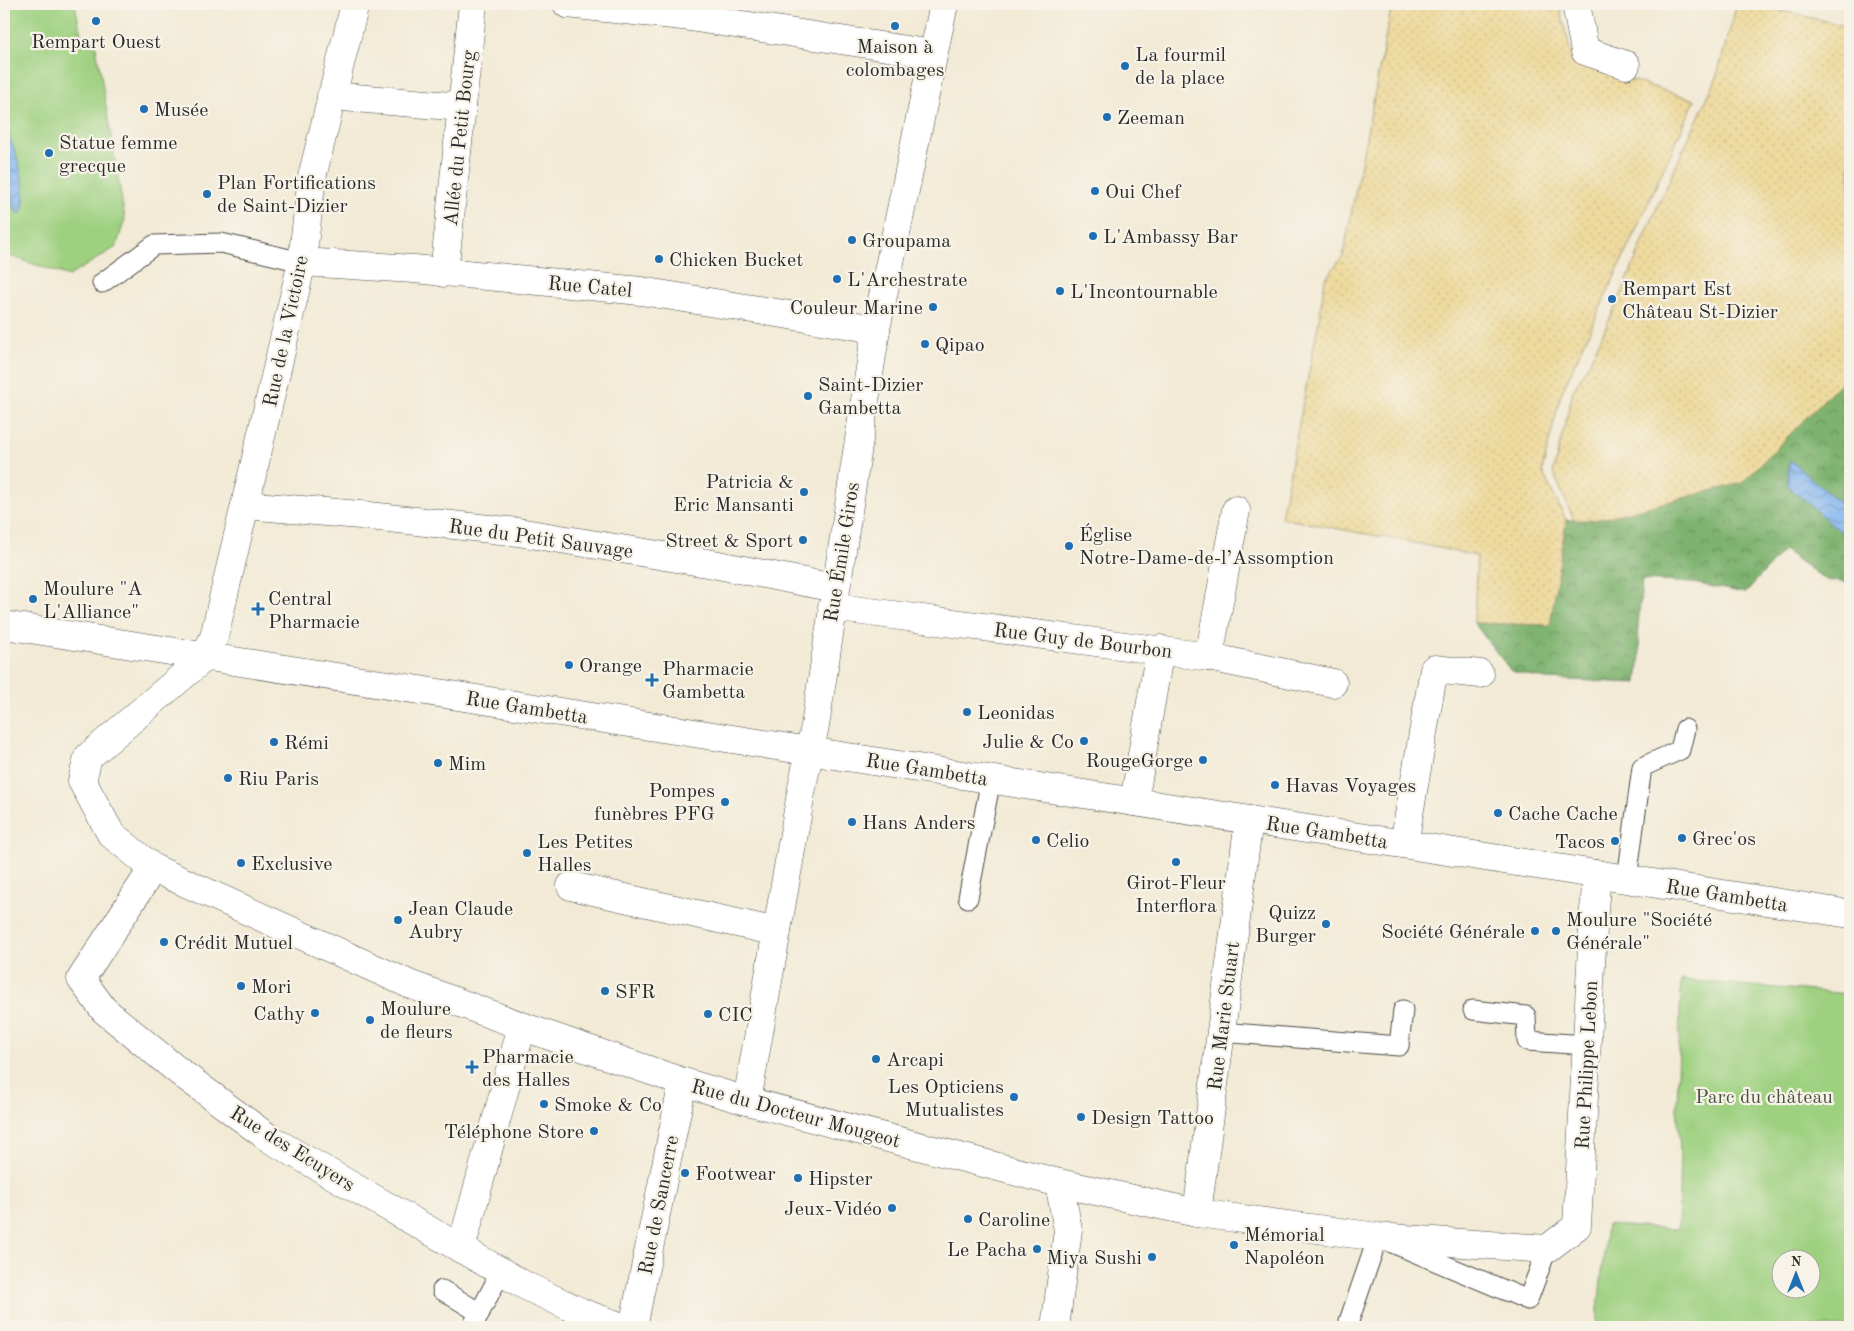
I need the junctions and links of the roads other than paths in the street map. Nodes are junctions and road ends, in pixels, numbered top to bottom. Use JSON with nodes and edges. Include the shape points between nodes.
{"nodes":[{"id":1,"x":355,"y":4,"type":"edge"},
{"id":2,"x":473,"y":4,"type":"edge"},
{"id":3,"x":566,"y":4,"type":"edge"},
{"id":4,"x":944,"y":4,"type":"edge"},
{"id":5,"x":1576,"y":4,"type":"edge"},
{"id":6,"x":933,"y":54,"type":"junction"},
{"id":7,"x":1626,"y":65,"type":"dead end"},
{"id":8,"x":331,"y":96,"type":"junction"},
{"id":9,"x":462,"y":108,"type":"junction"},
{"id":10,"x":302,"y":262,"type":"junction"},
{"id":11,"x":444,"y":273,"type":"junction"},
{"id":12,"x":102,"y":283,"type":"dead end"},
{"id":13,"x":876,"y":329,"type":"junction"},
{"id":14,"x":245,"y":505,"type":"junction"},
{"id":15,"x":1236,"y":510,"type":"dead end"},
{"id":16,"x":834,"y":598,"type":"junction"},
{"id":17,"x":4,"y":626,"type":"edge"},
{"id":18,"x":1160,"y":649,"type":"junction"},
{"id":19,"x":205,"y":657,"type":"junction"},
{"id":20,"x":1209,"y":657,"type":"junction"},
{"id":21,"x":1480,"y":674,"type":"dead end"},
{"id":22,"x":1333,"y":683,"type":"dead end"},
{"id":23,"x":1685,"y":729,"type":"dead end"},
{"id":24,"x":808,"y":751,"type":"junction"},
{"id":25,"x":990,"y":779,"type":"junction"},
{"id":26,"x":1134,"y":802,"type":"junction"},
{"id":27,"x":1249,"y":820,"type":"junction"},
{"id":28,"x":1404,"y":844,"type":"junction"},
{"id":29,"x":153,"y":868,"type":"junction"},
{"id":30,"x":1597,"y":874,"type":"junction"},
{"id":31,"x":1627,"y":879,"type":"junction"},
{"id":32,"x":571,"y":886,"type":"dead end"},
{"id":33,"x":968,"y":898,"type":"dead end"},
{"id":34,"x":1850,"y":914,"type":"edge"},
{"id":35,"x":777,"y":932,"type":"junction"},
{"id":36,"x":1403,"y":1010,"type":"dead end"},
{"id":37,"x":1473,"y":1010,"type":"dead end"},
{"id":38,"x":522,"y":1026,"type":"junction"},
{"id":39,"x":1220,"y":1032,"type":"junction"},
{"id":40,"x":1587,"y":1046,"type":"junction"},
{"id":41,"x":683,"y":1082,"type":"junction"},
{"id":42,"x":747,"y":1101,"type":"junction"},
{"id":43,"x":1059,"y":1183,"type":"junction"},
{"id":44,"x":1197,"y":1213,"type":"junction"},
{"id":45,"x":1378,"y":1237,"type":"junction"},
{"id":46,"x":461,"y":1248,"type":"junction"},
{"id":47,"x":1546,"y":1248,"type":"junction"},
{"id":48,"x":501,"y":1272,"type":"junction"},
{"id":49,"x":442,"y":1290,"type":"dead end"},
{"id":50,"x":476,"y":1320,"type":"edge"},
{"id":51,"x":1349,"y":1321,"type":"dead end"},
{"id":52,"x":622,"y":1327,"type":"edge"},
{"id":53,"x":634,"y":1327,"type":"edge"},
{"id":54,"x":1055,"y":1327,"type":"edge"}],
"edges":[{"from":1,"to":8,"type":"street","name":"Rue de la Victoire"},
{"from":2,"to":9,"type":"street","name":"Allée du Petit Bourg"},
{"from":3,"to":6,"type":"street","via":[[684,16]]},
{"from":4,"to":6,"type":"street","name":"Rue Émile Giros"},
{"from":5,"to":7,"type":"street","via":[[1585,51]]},
{"from":6,"to":13,"type":"street","name":"Rue Émile Giros"},
{"from":8,"to":9,"type":"street"},
{"from":8,"to":10,"type":"street","name":"Rue de la Victoire","via":[[312,177]]},
{"from":9,"to":11,"type":"street","name":"Allée du Petit Bourg"},
{"from":10,"to":11,"type":"street","name":"Rue Catel"},
{"from":10,"to":12,"type":"lane","via":[[221,243],[154,245]]},
{"from":10,"to":14,"type":"street","name":"Rue de la Victoire"},
{"from":11,"to":13,"type":"street","name":"Rue Catel","via":[[641,290]]},
{"from":13,"to":16,"type":"street","name":"Rue Émile Giros"},
{"from":14,"to":16,"type":"street","name":"Rue du Petit Sauvage","via":[[518,532],[713,564]]},
{"from":14,"to":19,"type":"street","name":"Rue de la Victoire","via":[[214,637]]},
{"from":15,"to":20,"type":"street"},
{"from":16,"to":18,"type":"street","name":"Rue Guy de Bourbon"},
{"from":16,"to":24,"type":"street","name":"Rue Émile Giros"},
{"from":17,"to":19,"type":"street","name":"Rue Gambetta"},
{"from":18,"to":20,"type":"street","name":"Rue Guy de Bourbon"},
{"from":18,"to":26,"type":"street"},
{"from":19,"to":24,"type":"street","name":"Rue Gambetta"},
{"from":19,"to":29,"type":"street","name":"Rue du Docteur Mougeot","via":[[88,757],[82,781],[111,834]]},
{"from":20,"to":22,"type":"street","name":"Rue Guy de Bourbon"},
{"from":21,"to":28,"type":"street","via":[[1434,669]]},
{"from":23,"to":31,"type":"lane","via":[[1680,750],[1642,767]]},
{"from":24,"to":25,"type":"street","name":"Rue Gambetta"},
{"from":24,"to":35,"type":"street","name":"Rue Émile Giros"},
{"from":25,"to":26,"type":"street","name":"Rue Gambetta"},
{"from":25,"to":33,"type":"lane"},
{"from":26,"to":27,"type":"street","name":"Rue Gambetta"},
{"from":27,"to":28,"type":"street","name":"Rue Gambetta"},
{"from":27,"to":39,"type":"street","name":"Rue Marie Stuart"},
{"from":28,"to":30,"type":"street","name":"Rue Gambetta"},
{"from":29,"to":38,"type":"street","name":"Rue du Docteur Mougeot","via":[[409,984]]},
{"from":29,"to":46,"type":"street","name":"Rue des Ecuyers","via":[[81,979],[104,1010],[177,1070],[270,1139]]},
{"from":30,"to":31,"type":"street","name":"Rue Gambetta"},
{"from":30,"to":40,"type":"street","name":"Rue Philippe Lebon"},
{"from":31,"to":34,"type":"street","name":"Rue Gambetta"},
{"from":32,"to":35,"type":"street"},
{"from":35,"to":42,"type":"street","name":"Rue Émile Giros"},
{"from":36,"to":39,"type":"lane","via":[[1399,1046]]},
{"from":37,"to":40,"type":"lane","via":[[1526,1016],[1527,1041]]},
{"from":38,"to":41,"type":"street","name":"Rue du Docteur Mougeot"},
{"from":38,"to":46,"type":"street"},
{"from":39,"to":44,"type":"street","name":"Rue Marie Stuart"},
{"from":40,"to":47,"type":"street","name":"Rue Philippe Lebon","via":[[1577,1226]]},
{"from":41,"to":42,"type":"street","name":"Rue du Docteur Mougeot"},
{"from":41,"to":53,"type":"street","name":"Rue de Sancerre"},
{"from":42,"to":43,"type":"street","name":"Rue du Docteur Mougeot"},
{"from":43,"to":44,"type":"street","name":"Rue du Docteur Mougeot"},
{"from":43,"to":54,"type":"street","via":[[1068,1230]]},
{"from":44,"to":45,"type":"street","name":"Rue du Docteur Mougeot"},
{"from":45,"to":47,"type":"street","name":"Rue du Docteur Mougeot"},
{"from":45,"to":47,"type":"lane","via":[[1528,1300]]},
{"from":45,"to":51,"type":"lane"},
{"from":46,"to":48,"type":"street","name":"Rue des Ecuyers"},
{"from":48,"to":50,"type":"lane"},
{"from":48,"to":52,"type":"street","name":"Rue des Ecuyers","via":[[583,1313]]},
{"from":49,"to":50,"type":"lane"}]}
